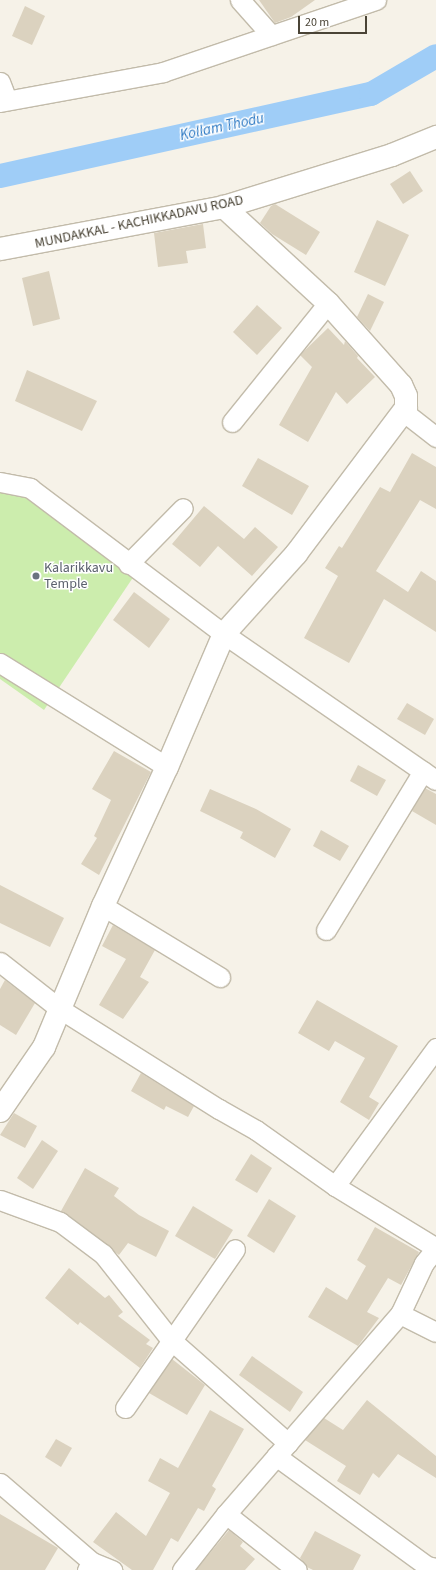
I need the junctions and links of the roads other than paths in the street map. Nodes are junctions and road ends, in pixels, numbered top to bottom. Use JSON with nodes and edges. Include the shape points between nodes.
{"nodes":[{"id":1,"x":240,"y":0,"type":"edge"},
{"id":2,"x":376,"y":0,"type":"edge"},
{"id":3,"x":271,"y":35,"type":"junction"},
{"id":4,"x":0,"y":82,"type":"edge"},
{"id":5,"x":3,"y":101,"type":"edge"},
{"id":6,"x":436,"y":136,"type":"edge"},
{"id":7,"x":224,"y":207,"type":"junction"},
{"id":8,"x":0,"y":249,"type":"edge"},
{"id":9,"x":328,"y":303,"type":"junction"},
{"id":10,"x":404,"y":412,"type":"junction"},
{"id":11,"x":232,"y":422,"type":"dead end"},
{"id":12,"x":436,"y":437,"type":"edge"},
{"id":13,"x":0,"y":482,"type":"edge"},
{"id":14,"x":183,"y":508,"type":"dead end"},
{"id":15,"x":128,"y":564,"type":"junction"},
{"id":16,"x":224,"y":634,"type":"junction"},
{"id":17,"x":0,"y":663,"type":"edge"},
{"id":18,"x":167,"y":767,"type":"junction"},
{"id":19,"x":429,"y":776,"type":"edge"},
{"id":20,"x":103,"y":906,"type":"junction"},
{"id":21,"x":326,"y":930,"type":"dead end"},
{"id":22,"x":0,"y":962,"type":"edge"},
{"id":23,"x":220,"y":977,"type":"dead end"},
{"id":24,"x":60,"y":1009,"type":"junction"},
{"id":25,"x":436,"y":1048,"type":"edge"},
{"id":26,"x":0,"y":1111,"type":"edge"},
{"id":27,"x":335,"y":1186,"type":"junction"},
{"id":28,"x":0,"y":1200,"type":"edge"},
{"id":29,"x":436,"y":1248,"type":"edge"},
{"id":30,"x":235,"y":1249,"type":"dead end"},
{"id":31,"x":400,"y":1314,"type":"junction"},
{"id":32,"x":436,"y":1332,"type":"edge"},
{"id":33,"x":171,"y":1340,"type":"junction"},
{"id":34,"x":125,"y":1408,"type":"dead end"},
{"id":35,"x":282,"y":1450,"type":"junction"},
{"id":36,"x":0,"y":1483,"type":"edge"},
{"id":37,"x":226,"y":1514,"type":"junction"},
{"id":38,"x":433,"y":1563,"type":"edge"},
{"id":39,"x":90,"y":1566,"type":"edge"},
{"id":40,"x":112,"y":1570,"type":"edge"},
{"id":41,"x":182,"y":1570,"type":"edge"},
{"id":42,"x":297,"y":1570,"type":"edge"}],
"edges":[{"from":1,"to":3,"type":"street"},
{"from":2,"to":3,"type":"street"},
{"from":3,"to":5,"type":"street","via":[[163,72]]},
{"from":4,"to":5,"type":"street"},
{"from":6,"to":7,"type":"street","name":"MUNDAKKAL - KACHIKKADAVU ROAD","via":[[392,155]]},
{"from":7,"to":8,"type":"street","name":"MUNDAKKAL - KACHIKKADAVU ROAD"},
{"from":7,"to":9,"type":"street"},
{"from":9,"to":10,"type":"street","via":[[402,385],[406,396]]},
{"from":9,"to":11,"type":"street"},
{"from":10,"to":12,"type":"street"},
{"from":10,"to":16,"type":"street","via":[[296,554]]},
{"from":13,"to":15,"type":"street","via":[[30,488]]},
{"from":14,"to":15,"type":"street"},
{"from":15,"to":16,"type":"street"},
{"from":16,"to":18,"type":"street"},
{"from":16,"to":19,"type":"street"},
{"from":17,"to":18,"type":"street"},
{"from":18,"to":20,"type":"street"},
{"from":19,"to":21,"type":"street"},
{"from":20,"to":23,"type":"street"},
{"from":20,"to":24,"type":"street"},
{"from":22,"to":24,"type":"street"},
{"from":24,"to":26,"type":"street","via":[[44,1047]]},
{"from":24,"to":27,"type":"street","via":[[256,1130]]},
{"from":25,"to":27,"type":"street"},
{"from":27,"to":29,"type":"street"},
{"from":28,"to":33,"type":"street","via":[[60,1222],[103,1254]]},
{"from":29,"to":31,"type":"street","via":[[424,1263]]},
{"from":30,"to":33,"type":"street"},
{"from":31,"to":32,"type":"street"},
{"from":31,"to":35,"type":"street"},
{"from":33,"to":34,"type":"street"},
{"from":33,"to":35,"type":"street"},
{"from":35,"to":37,"type":"street"},
{"from":35,"to":38,"type":"street"},
{"from":36,"to":39,"type":"street"},
{"from":37,"to":41,"type":"street"},
{"from":37,"to":42,"type":"street"},
{"from":39,"to":40,"type":"street"}]}
